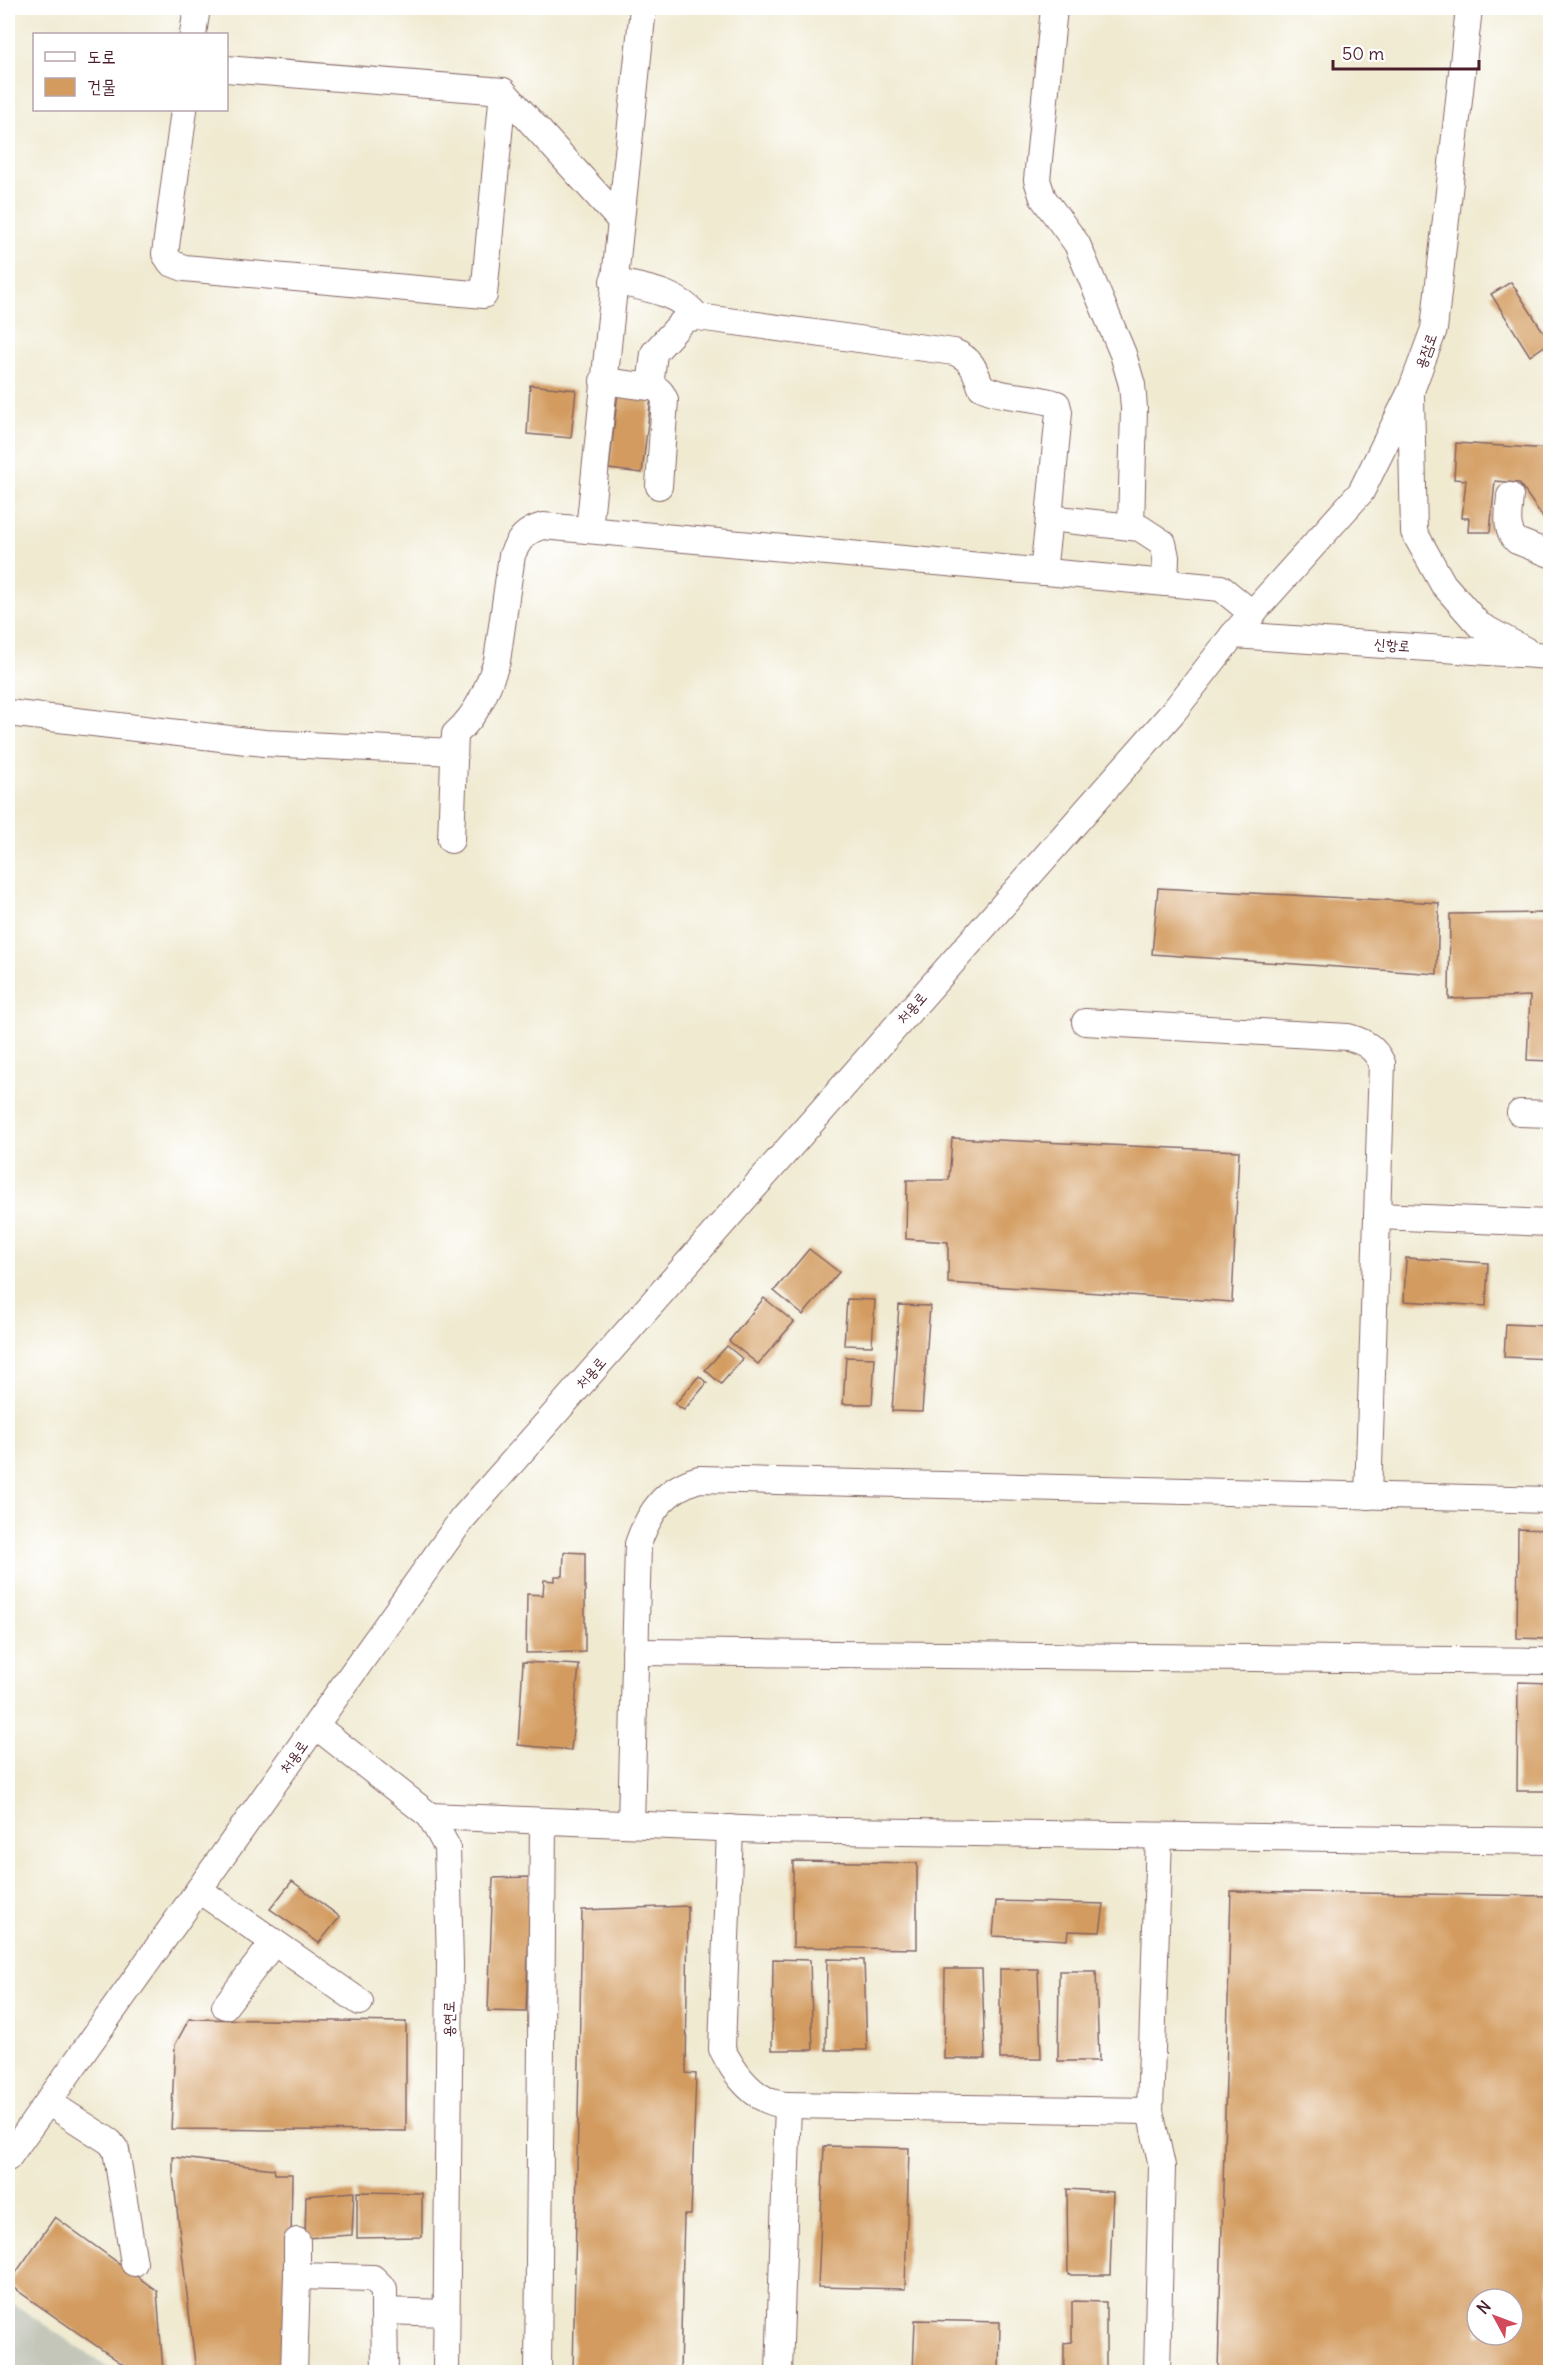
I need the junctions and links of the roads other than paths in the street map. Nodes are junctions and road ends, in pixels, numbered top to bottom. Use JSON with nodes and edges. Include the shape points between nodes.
{"nodes":[{"id":1,"x":197,"y":8,"type":"edge"},
{"id":2,"x":643,"y":8,"type":"edge"},
{"id":3,"x":1054,"y":8,"type":"edge"},
{"id":4,"x":1469,"y":8,"type":"edge"},
{"id":5,"x":193,"y":33,"type":"edge"},
{"id":6,"x":228,"y":69,"type":"edge"},
{"id":7,"x":503,"y":91,"type":"junction"},
{"id":8,"x":183,"y":111,"type":"edge"},
{"id":9,"x":620,"y":220,"type":"junction"},
{"id":10,"x":614,"y":281,"type":"junction"},
{"id":11,"x":698,"y":317,"type":"junction"},
{"id":12,"x":603,"y":381,"type":"junction"},
{"id":13,"x":650,"y":387,"type":"junction"},
{"id":14,"x":1411,"y":392,"type":"junction"},
{"id":15,"x":659,"y":486,"type":"dead end"},
{"id":16,"x":1510,"y":496,"type":"dead end"},
{"id":17,"x":1049,"y":518,"type":"junction"},
{"id":18,"x":1131,"y":527,"type":"junction"},
{"id":19,"x":589,"y":530,"type":"junction"},
{"id":20,"x":1551,"y":554,"type":"edge"},
{"id":21,"x":1043,"y":572,"type":"junction"},
{"id":22,"x":1165,"y":583,"type":"junction"},
{"id":23,"x":1253,"y":614,"type":"junction"},
{"id":24,"x":1233,"y":635,"type":"junction"},
{"id":25,"x":1542,"y":655,"type":"edge"},
{"id":26,"x":8,"y":713,"type":"edge"},
{"id":27,"x":454,"y":752,"type":"junction"},
{"id":28,"x":451,"y":840,"type":"dead end"},
{"id":29,"x":1085,"y":1022,"type":"dead end"},
{"id":30,"x":1520,"y":1113,"type":"dead end"},
{"id":31,"x":1551,"y":1114,"type":"edge"},
{"id":32,"x":1377,"y":1216,"type":"junction"},
{"id":33,"x":1551,"y":1223,"type":"edge"},
{"id":34,"x":1368,"y":1496,"type":"junction"},
{"id":35,"x":1551,"y":1500,"type":"edge"},
{"id":36,"x":635,"y":1652,"type":"junction"},
{"id":37,"x":1551,"y":1662,"type":"edge"},
{"id":38,"x":316,"y":1726,"type":"junction"},
{"id":39,"x":430,"y":1816,"type":"junction"},
{"id":40,"x":543,"y":1821,"type":"junction"},
{"id":41,"x":631,"y":1824,"type":"junction"},
{"id":42,"x":730,"y":1828,"type":"junction"},
{"id":43,"x":1159,"y":1836,"type":"junction"},
{"id":44,"x":1551,"y":1841,"type":"edge"},
{"id":45,"x":199,"y":1890,"type":"junction"},
{"id":46,"x":274,"y":1942,"type":"junction"},
{"id":47,"x":360,"y":2002,"type":"dead end"},
{"id":48,"x":225,"y":2006,"type":"dead end"},
{"id":49,"x":48,"y":2102,"type":"junction"},
{"id":50,"x":788,"y":2104,"type":"junction"},
{"id":51,"x":1149,"y":2111,"type":"junction"},
{"id":52,"x":8,"y":2158,"type":"edge"},
{"id":53,"x":297,"y":2241,"type":"dead end"},
{"id":54,"x":134,"y":2263,"type":"dead end"},
{"id":55,"x":297,"y":2276,"type":"junction"},
{"id":56,"x":384,"y":2311,"type":"junction"},
{"id":57,"x":446,"y":2313,"type":"junction"},
{"id":58,"x":294,"y":2373,"type":"edge"},
{"id":59,"x":385,"y":2373,"type":"edge"},
{"id":60,"x":446,"y":2373,"type":"edge"},
{"id":61,"x":538,"y":2373,"type":"edge"},
{"id":62,"x":779,"y":2373,"type":"edge"},
{"id":63,"x":1157,"y":2373,"type":"edge"}],
"edges":[{"from":1,"to":5,"type":"street"},
{"from":2,"to":9,"type":"street"},
{"from":3,"to":18,"type":"street","via":[[1037,180],[1043,198],[1077,244],[1132,385]]},
{"from":4,"to":14,"type":"street","name":"용잠로","via":[[1434,329]]},
{"from":6,"to":7,"type":"street"},
{"from":7,"to":8,"type":"street","via":[[484,295],[184,268],[171,263],[165,254]]},
{"from":7,"to":9,"type":"street"},
{"from":9,"to":10,"type":"street"},
{"from":10,"to":11,"type":"street","via":[[668,294],[689,306]]},
{"from":10,"to":12,"type":"street"},
{"from":11,"to":13,"type":"street","via":[[685,319],[654,353]]},
{"from":11,"to":17,"type":"street","via":[[954,352],[973,364],[981,387],[993,393],[1057,404]]},
{"from":12,"to":13,"type":"street"},
{"from":12,"to":19,"type":"street"},
{"from":13,"to":15,"type":"street","via":[[662,393],[665,400]]},
{"from":14,"to":23,"type":"street","name":"용잠로","via":[[1361,492]]},
{"from":14,"to":25,"type":"street","via":[[1414,532],[1443,584],[1479,625]]},
{"from":16,"to":20,"type":"street","via":[[1508,531],[1512,537]]},
{"from":17,"to":18,"type":"street"},
{"from":17,"to":21,"type":"street"},
{"from":18,"to":22,"type":"street","via":[[1140,528],[1163,543]]},
{"from":19,"to":21,"type":"street"},
{"from":19,"to":27,"type":"street","via":[[543,526],[519,539],[512,555],[497,661],[484,696],[469,722],[455,734]]},
{"from":21,"to":22,"type":"street"},
{"from":22,"to":23,"type":"street","via":[[1221,588]]},
{"from":23,"to":24,"type":"street","name":"용잠로"},
{"from":24,"to":25,"type":"street","name":"신항로"},
{"from":24,"to":38,"type":"street","name":"처용로","via":[[1174,711],[462,1519]]},
{"from":26,"to":27,"type":"street","via":[[264,743]]},
{"from":27,"to":28,"type":"street"},
{"from":29,"to":32,"type":"street","via":[[1363,1041],[1375,1050],[1382,1063]]},
{"from":30,"to":31,"type":"street"},
{"from":32,"to":33,"type":"street"},
{"from":32,"to":34,"type":"street"},
{"from":34,"to":35,"type":"street"},
{"from":34,"to":36,"type":"street","via":[[699,1479],[668,1494],[642,1532],[638,1544]]},
{"from":36,"to":37,"type":"street"},
{"from":36,"to":41,"type":"street"},
{"from":38,"to":39,"type":"street","name":"용연로"},
{"from":38,"to":45,"type":"street","name":"처용로"},
{"from":39,"to":40,"type":"street"},
{"from":39,"to":57,"type":"street","name":"용연로","via":[[447,1847],[450,1976]]},
{"from":40,"to":41,"type":"street"},
{"from":40,"to":61,"type":"street"},
{"from":41,"to":42,"type":"street"},
{"from":42,"to":43,"type":"street"},
{"from":42,"to":50,"type":"street","via":[[722,2049],[734,2072],[756,2094],[777,2104]]},
{"from":43,"to":44,"type":"street"},
{"from":43,"to":51,"type":"street"},
{"from":45,"to":46,"type":"street"},
{"from":45,"to":49,"type":"street","name":"처용로"},
{"from":46,"to":47,"type":"street"},
{"from":46,"to":48,"type":"street"},
{"from":49,"to":52,"type":"street","name":"처용로"},
{"from":49,"to":54,"type":"street","via":[[110,2142],[116,2150]]},
{"from":50,"to":51,"type":"street"},
{"from":50,"to":62,"type":"street"},
{"from":51,"to":63,"type":"street","via":[[1162,2166]]},
{"from":53,"to":55,"type":"street"},
{"from":55,"to":56,"type":"street","via":[[373,2278],[384,2289]]},
{"from":55,"to":58,"type":"street"},
{"from":56,"to":57,"type":"street"},
{"from":56,"to":59,"type":"street"},
{"from":57,"to":60,"type":"street","name":"용연로"}]}
